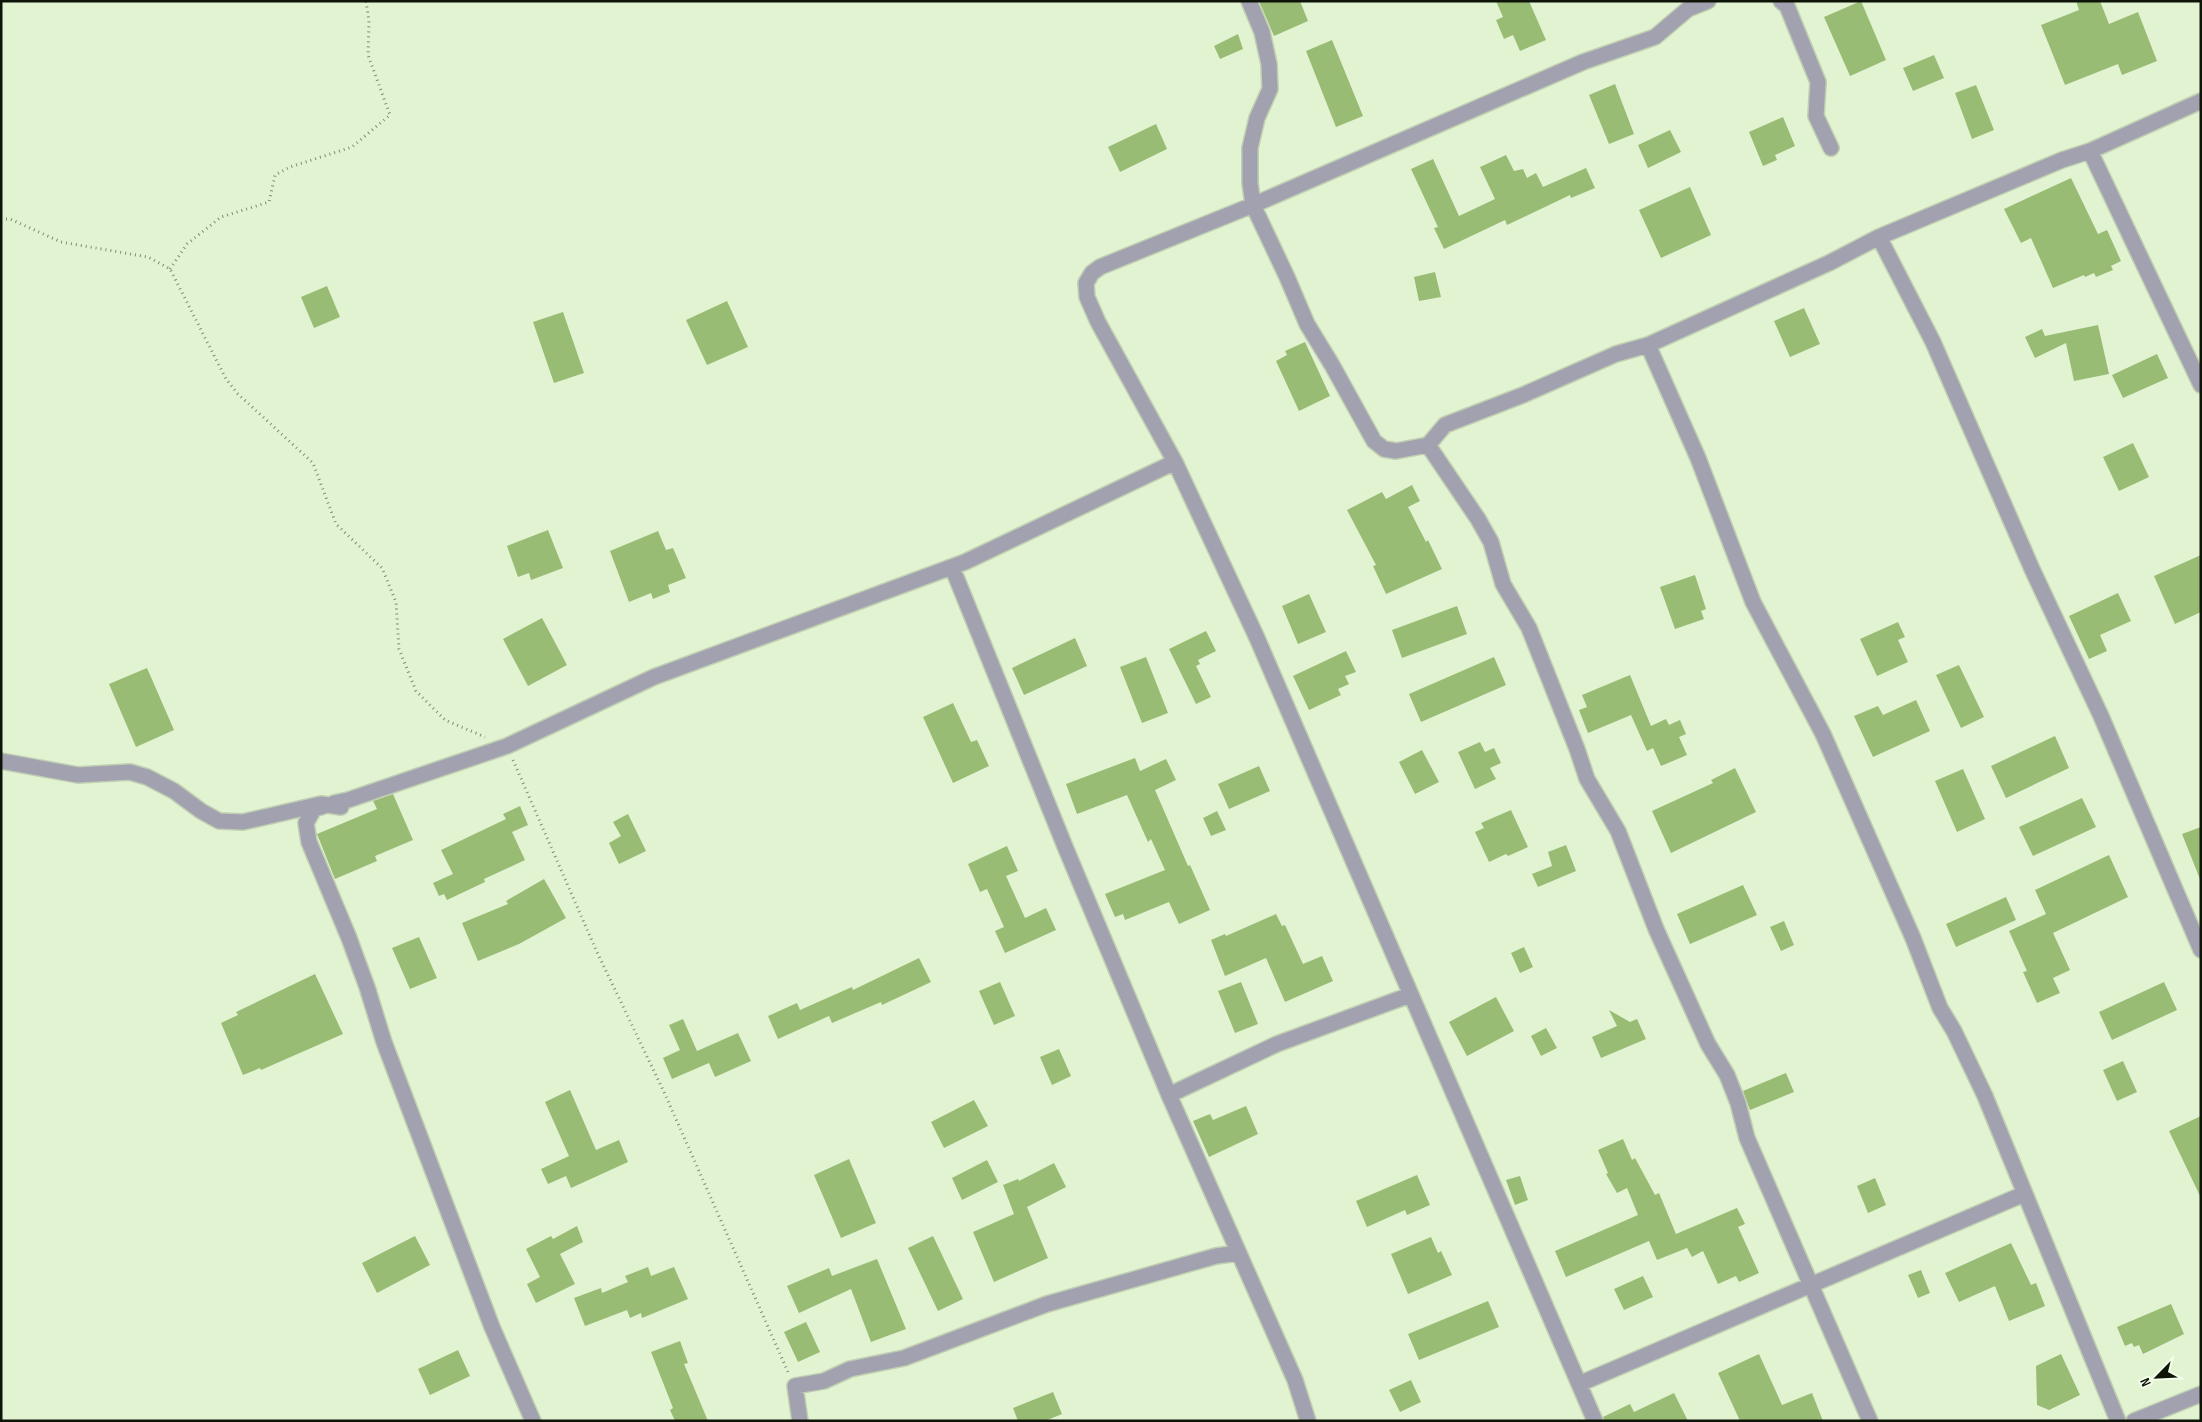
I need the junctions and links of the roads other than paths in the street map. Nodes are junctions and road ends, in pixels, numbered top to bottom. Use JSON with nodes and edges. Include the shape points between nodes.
{"nodes":[{"id":1,"x":1248,"y":1,"type":"edge"},
{"id":2,"x":1708,"y":1,"type":"edge"},
{"id":3,"x":1781,"y":1,"type":"edge"},
{"id":4,"x":2201,"y":101,"type":"edge"},
{"id":5,"x":1831,"y":148,"type":"dead end"},
{"id":6,"x":2090,"y":151,"type":"junction"},
{"id":7,"x":1253,"y":205,"type":"junction"},
{"id":8,"x":1880,"y":237,"type":"junction"},
{"id":9,"x":1648,"y":345,"type":"junction"},
{"id":10,"x":2201,"y":385,"type":"edge"},
{"id":11,"x":1428,"y":445,"type":"junction"},
{"id":12,"x":1175,"y":462,"type":"junction"},
{"id":13,"x":952,"y":567,"type":"junction"},
{"id":14,"x":1,"y":761,"type":"edge"},
{"id":15,"x":332,"y":803,"type":"junction"},
{"id":16,"x":2201,"y":950,"type":"edge"},
{"id":17,"x":1410,"y":995,"type":"junction"},
{"id":18,"x":1169,"y":1095,"type":"junction"},
{"id":19,"x":2024,"y":1194,"type":"junction"},
{"id":20,"x":1239,"y":1253,"type":"junction"},
{"id":21,"x":1810,"y":1285,"type":"junction"},
{"id":22,"x":1579,"y":1384,"type":"junction"},
{"id":23,"x":2201,"y":1394,"type":"edge"},
{"id":24,"x":533,"y":1421,"type":"edge"},
{"id":25,"x":800,"y":1421,"type":"edge"},
{"id":26,"x":1308,"y":1421,"type":"edge"},
{"id":27,"x":1595,"y":1421,"type":"edge"},
{"id":28,"x":1870,"y":1421,"type":"edge"},
{"id":29,"x":2118,"y":1421,"type":"edge"},
{"id":30,"x":2134,"y":1421,"type":"edge"}],
"edges":[{"from":1,"to":7,"type":"street","via":[[1262,32],[1270,89],[1257,118],[1250,148]]},
{"from":2,"to":7,"type":"street","via":[[1688,9],[1654,37],[1583,62]]},
{"from":3,"to":5,"type":"street","via":[[1787,6],[1818,82],[1816,116]]},
{"from":4,"to":6,"type":"street"},
{"from":6,"to":8,"type":"street"},
{"from":6,"to":10,"type":"street"},
{"from":7,"to":11,"type":"street","via":[[1307,324],[1374,441],[1384,449],[1396,451]]},
{"from":7,"to":12,"type":"street","via":[[1100,266],[1086,283],[1087,298],[1098,322]]},
{"from":8,"to":9,"type":"street"},
{"from":8,"to":16,"type":"street","via":[[1933,342],[2032,569],[2101,716]]},
{"from":9,"to":11,"type":"street","via":[[1616,354],[1446,425]]},
{"from":9,"to":19,"type":"street","via":[[1698,458],[1753,602],[1823,734],[1913,938],[1940,1008],[1985,1096]]},
{"from":11,"to":21,"type":"street","via":[[1491,542],[1503,584],[1529,628],[1587,779],[1618,830],[1676,973],[1708,1044],[1727,1075],[1747,1138]]},
{"from":12,"to":13,"type":"street"},
{"from":12,"to":17,"type":"street","via":[[1257,638]]},
{"from":13,"to":15,"type":"street","via":[[654,677],[507,746]]},
{"from":13,"to":18,"type":"street"},
{"from":14,"to":15,"type":"street","via":[[78,775],[130,772],[147,776],[219,821],[243,822]]},
{"from":15,"to":24,"type":"street","via":[[314,809],[306,822],[309,842],[349,938],[384,1042],[492,1327]]},
{"from":17,"to":18,"type":"street","via":[[1278,1044]]},
{"from":17,"to":22,"type":"street"},
{"from":18,"to":20,"type":"street"},
{"from":19,"to":21,"type":"street"},
{"from":19,"to":29,"type":"street"},
{"from":20,"to":25,"type":"street","via":[[1216,1256],[1047,1304],[904,1358],[850,1369],[824,1380],[795,1386]]},
{"from":20,"to":26,"type":"street","via":[[1295,1380]]},
{"from":21,"to":22,"type":"street"},
{"from":21,"to":28,"type":"street"},
{"from":22,"to":27,"type":"street"},
{"from":23,"to":30,"type":"street"}]}
